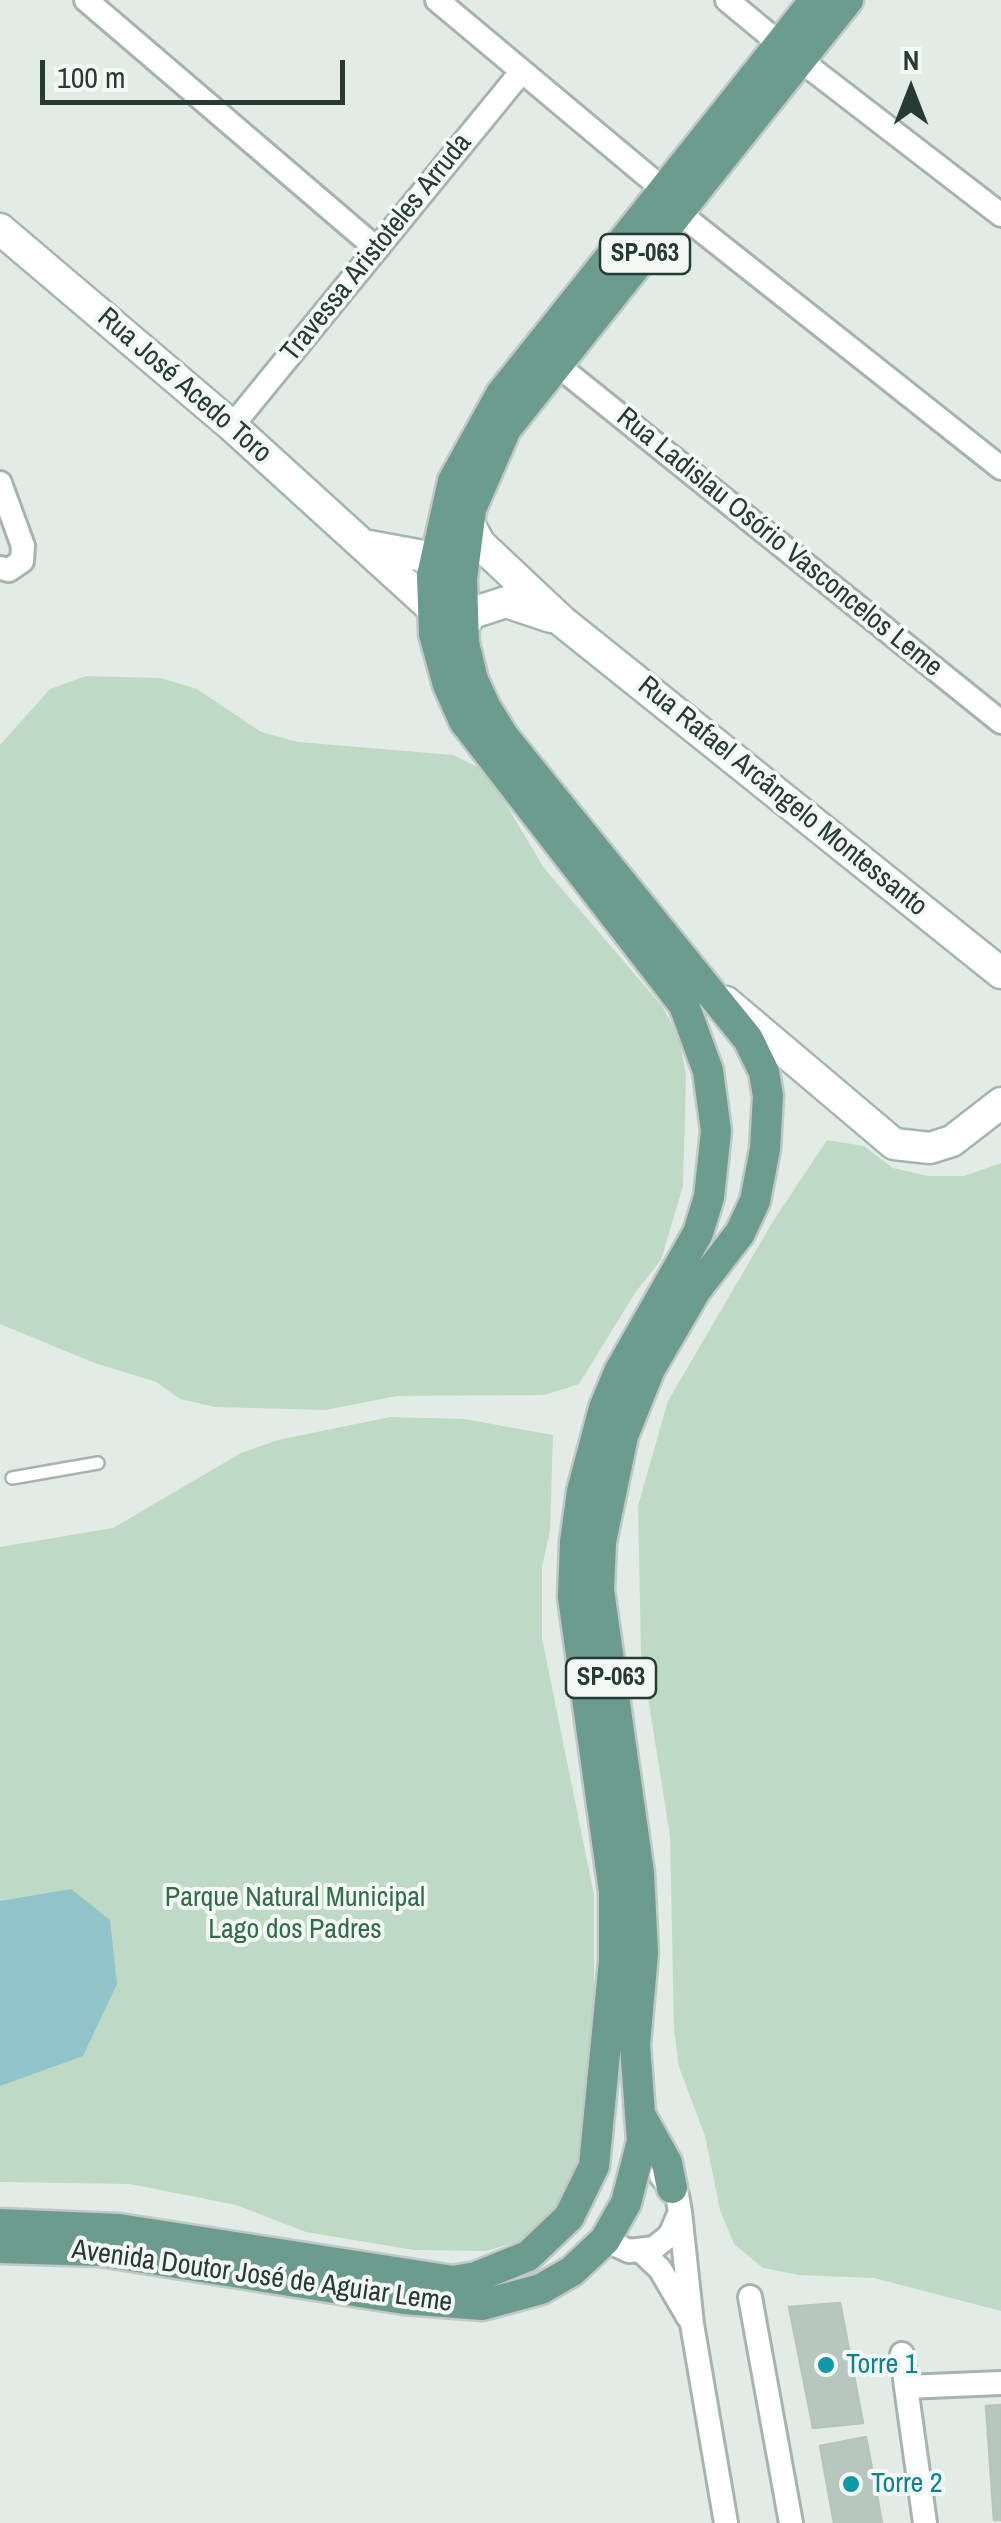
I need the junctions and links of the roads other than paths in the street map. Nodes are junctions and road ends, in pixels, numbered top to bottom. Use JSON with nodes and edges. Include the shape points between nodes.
{"nodes":[{"id":1,"x":86,"y":0,"type":"edge"},
{"id":2,"x":437,"y":0,"type":"edge"},
{"id":3,"x":726,"y":0,"type":"edge"},
{"id":4,"x":815,"y":0,"type":"edge"},
{"id":5,"x":848,"y":0,"type":"edge"},
{"id":6,"x":790,"y":52,"type":"junction"},
{"id":7,"x":522,"y":71,"type":"junction"},
{"id":8,"x":671,"y":201,"type":"junction"},
{"id":9,"x":1001,"y":216,"type":"edge"},
{"id":10,"x":0,"y":229,"type":"edge"},
{"id":11,"x":377,"y":249,"type":"junction"},
{"id":12,"x":556,"y":364,"type":"junction"},
{"id":13,"x":232,"y":426,"type":"junction"},
{"id":14,"x":1001,"y":468,"type":"edge"},
{"id":15,"x":0,"y":484,"type":"edge"},
{"id":16,"x":469,"y":524,"type":"junction"},
{"id":17,"x":366,"y":545,"type":"junction"},
{"id":18,"x":434,"y":558,"type":"junction"},
{"id":19,"x":0,"y":568,"type":"edge"},
{"id":20,"x":462,"y":579,"type":"junction"},
{"id":21,"x":431,"y":607,"type":"junction"},
{"id":22,"x":563,"y":622,"type":"junction"},
{"id":23,"x":462,"y":628,"type":"junction"},
{"id":24,"x":1001,"y":722,"type":"edge"},
{"id":25,"x":1001,"y":973,"type":"edge"},
{"id":26,"x":713,"y":993,"type":"junction"},
{"id":27,"x":771,"y":1087,"type":"junction"},
{"id":28,"x":828,"y":1090,"type":"junction"},
{"id":29,"x":712,"y":1093,"type":"junction"},
{"id":30,"x":1001,"y":1103,"type":"edge"},
{"id":31,"x":716,"y":1131,"type":"junction"},
{"id":32,"x":98,"y":1463,"type":"dead end"},
{"id":33,"x":12,"y":1478,"type":"dead end"},
{"id":34,"x":642,"y":2118,"type":"junction"},
{"id":35,"x":640,"y":2162,"type":"junction"},
{"id":36,"x":594,"y":2166,"type":"junction"},
{"id":37,"x":579,"y":2200,"type":"junction"},
{"id":38,"x":676,"y":2200,"type":"junction"},
{"id":39,"x":0,"y":2224,"type":"edge"},
{"id":40,"x":605,"y":2240,"type":"junction"},
{"id":41,"x":0,"y":2248,"type":"edge"},
{"id":42,"x":642,"y":2252,"type":"junction"},
{"id":43,"x":750,"y":2297,"type":"dead end"},
{"id":44,"x":692,"y":2324,"type":"junction"},
{"id":45,"x":902,"y":2354,"type":"dead end"},
{"id":46,"x":1001,"y":2383,"type":"edge"},
{"id":47,"x":906,"y":2387,"type":"junction"},
{"id":48,"x":726,"y":2523,"type":"edge"},
{"id":49,"x":791,"y":2523,"type":"edge"},
{"id":50,"x":926,"y":2523,"type":"edge"}],
"edges":[{"from":1,"to":11,"type":"street"},
{"from":2,"to":7,"type":"street"},
{"from":3,"to":6,"type":"street"},
{"from":4,"to":6,"type":"main road","number":"SP-063"},
{"from":5,"to":6,"type":"main road","number":"SP-063"},
{"from":6,"to":8,"type":"main road","number":"SP-063"},
{"from":6,"to":9,"type":"street"},
{"from":7,"to":8,"type":"street"},
{"from":7,"to":11,"type":"street","name":"Travessa Aristoteles Arruda"},
{"from":8,"to":12,"type":"main road","number":"SP-063"},
{"from":8,"to":14,"type":"street"},
{"from":8,"to":18,"type":"main road","number":"SP-063","via":[[482,424],[452,482]]},
{"from":10,"to":13,"type":"street","name":"Rua José Acedo Toro"},
{"from":11,"to":13,"type":"street","name":"Travessa Aristoteles Arruda"},
{"from":12,"to":16,"type":"main road","number":"SP-063","via":[[493,451]]},
{"from":12,"to":24,"type":"street","name":"Rua Ladislau Osório Vasconcelos Leme"},
{"from":13,"to":17,"type":"street","name":"Rua José Acedo Toro"},
{"from":15,"to":19,"type":"street","via":[[23,546],[22,562]]},
{"from":16,"to":20,"type":"main road","number":"SP-063"},
{"from":16,"to":22,"type":"street","name":"Rua Rafael Arcângelo Montessanto","via":[[488,552]]},
{"from":17,"to":18,"type":"street"},
{"from":17,"to":21,"type":"street","name":"Rua José Acedo Toro"},
{"from":18,"to":20,"type":"street"},
{"from":18,"to":21,"type":"main road","number":"SP-063"},
{"from":20,"to":23,"type":"main road","number":"SP-063"},
{"from":21,"to":29,"type":"main road","number":"SP-063","via":[[448,684],[464,721],[684,1005]]},
{"from":22,"to":23,"type":"street","name":"Rua Rafael Arcângelo Montessanto","via":[[506,602],[472,613]]},
{"from":22,"to":25,"type":"street","name":"Rua Rafael Arcângelo Montessanto"},
{"from":23,"to":26,"type":"main road","number":"SP-063","via":[[473,680],[504,737]]},
{"from":26,"to":27,"type":"main road","number":"SP-063","via":[[748,1039]]},
{"from":26,"to":28,"type":"street"},
{"from":27,"to":28,"type":"street"},
{"from":27,"to":29,"type":"main road"},
{"from":27,"to":31,"type":"main road","via":[[761,1120],[740,1133]]},
{"from":27,"to":34,"type":"main road","name":"Avenida Doutor José de Aguiar Leme","number":"SP-063","via":[[755,1201],[650,1369],[623,1436],[601,1542],[599,1590],[639,1873],[643,1953],[635,2045]]},
{"from":28,"to":30,"type":"street","via":[[894,1144],[912,1149],[952,1141]]},
{"from":29,"to":31,"type":"main road","name":"Avenida Doutor José de Aguiar Leme","number":"SP-063"},
{"from":31,"to":36,"type":"main road","name":"Avenida Doutor José de Aguiar Leme","number":"SP-063","via":[[698,1233],[604,1408],[575,1542],[573,1597],[614,1892],[614,1961]]},
{"from":32,"to":33,"type":"lane"},
{"from":34,"to":35,"type":"main road","name":"Avenida Doutor José de Aguiar Leme","number":"SP-063"},
{"from":34,"to":38,"type":"main road","via":[[667,2163]]},
{"from":35,"to":36,"type":"main road"},
{"from":35,"to":38,"type":"street"},
{"from":35,"to":40,"type":"main road","name":"Avenida Doutor José de Aguiar Leme","number":"SP-063"},
{"from":36,"to":37,"type":"main road","name":"Avenida Doutor José de Aguiar Leme","number":"SP-063"},
{"from":37,"to":39,"type":"main road","name":"Avenida Doutor José de Aguiar Leme","number":"SP-063","via":[[528,2256],[453,2281],[119,2229]]},
{"from":37,"to":40,"type":"main road"},
{"from":38,"to":42,"type":"street","via":[[670,2235]]},
{"from":38,"to":44,"type":"street"},
{"from":40,"to":41,"type":"main road","name":"Avenida Doutor José de Aguiar Leme","number":"SP-063","via":[[541,2289],[482,2305],[100,2251]]},
{"from":40,"to":42,"type":"street"},
{"from":42,"to":44,"type":"street","via":[[660,2269]]},
{"from":43,"to":49,"type":"street"},
{"from":44,"to":48,"type":"street"},
{"from":45,"to":47,"type":"street"},
{"from":46,"to":47,"type":"street"},
{"from":47,"to":50,"type":"street"}]}
